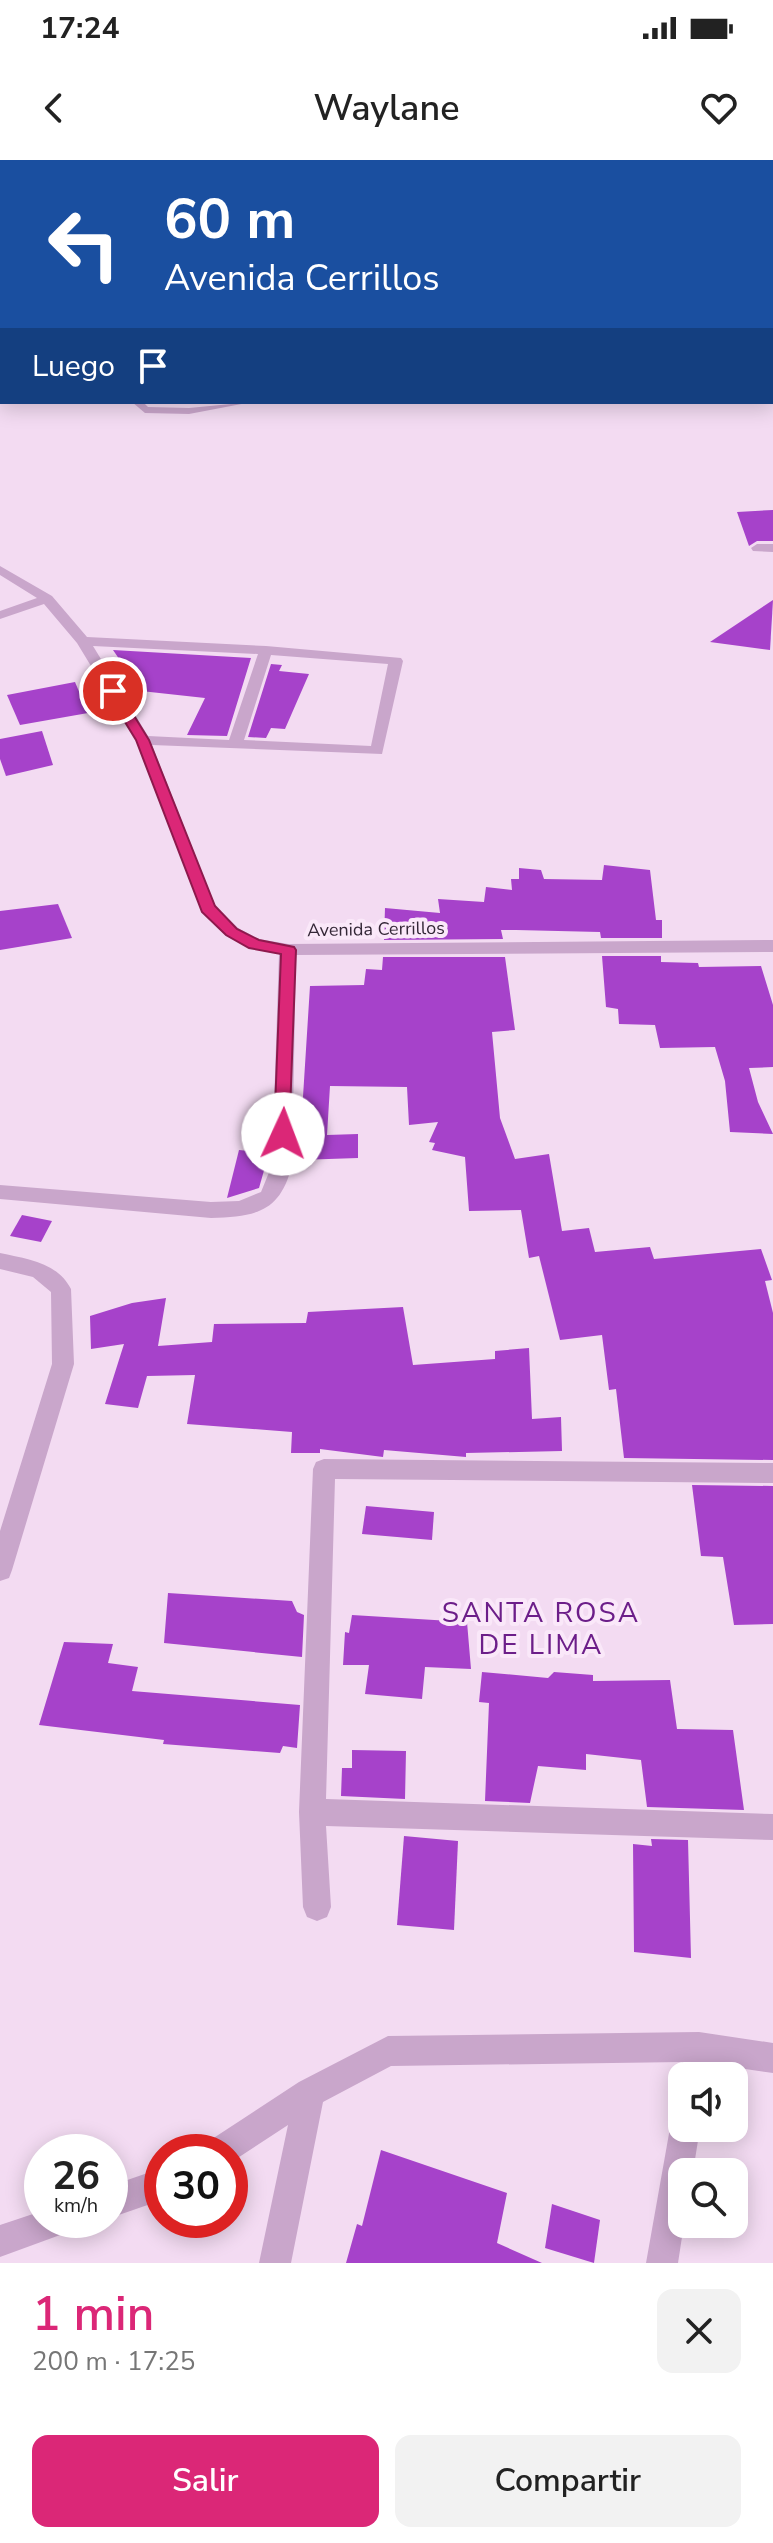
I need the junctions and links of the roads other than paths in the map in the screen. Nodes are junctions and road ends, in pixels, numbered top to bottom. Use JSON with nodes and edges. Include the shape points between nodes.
{"nodes":[{"id":1,"x":139,"y":404,"type":"edge"},
{"id":2,"x":232,"y":404,"type":"edge"},
{"id":3,"x":757,"y":548,"type":"dead end"},
{"id":4,"x":773,"y":548,"type":"edge"},
{"id":5,"x":0,"y":570,"type":"edge"},
{"id":6,"x":47,"y":599,"type":"junction"},
{"id":7,"x":0,"y":615,"type":"edge"},
{"id":8,"x":83,"y":641,"type":"junction"},
{"id":9,"x":266,"y":650,"type":"junction"},
{"id":10,"x":143,"y":740,"type":"junction"},
{"id":11,"x":235,"y":745,"type":"junction"},
{"id":12,"x":773,"y":946,"type":"edge"},
{"id":13,"x":288,"y":950,"type":"junction"},
{"id":14,"x":0,"y":1192,"type":"edge"},
{"id":15,"x":0,"y":1261,"type":"edge"},
{"id":16,"x":773,"y":1473,"type":"edge"},
{"id":17,"x":0,"y":1570,"type":"edge"},
{"id":18,"x":312,"y":1812,"type":"junction"},
{"id":19,"x":773,"y":1827,"type":"edge"},
{"id":20,"x":317,"y":1907,"type":"dead end"},
{"id":21,"x":773,"y":2058,"type":"edge"},
{"id":22,"x":696,"y":2061,"type":"edge"},
{"id":23,"x":310,"y":2093,"type":"junction"},
{"id":24,"x":247,"y":2134,"type":"edge"},
{"id":25,"x":683,"y":2142,"type":"edge"},
{"id":26,"x":24,"y":2233,"type":"edge"},
{"id":27,"x":0,"y":2241,"type":"edge"},
{"id":28,"x":275,"y":2263,"type":"edge"},
{"id":29,"x":662,"y":2263,"type":"edge"}],
"edges":[{"from":1,"to":2,"type":"street","via":[[145,410],[174,412]]},
{"from":3,"to":4,"type":"street"},
{"from":5,"to":6,"type":"street","name":"Avenida Cerrillos"},
{"from":6,"to":7,"type":"street"},
{"from":6,"to":8,"type":"street","name":"Avenida Cerrillos"},
{"from":8,"to":9,"type":"street"},
{"from":8,"to":10,"type":"street","name":"Avenida Cerrillos"},
{"from":9,"to":11,"type":"street"},
{"from":9,"to":11,"type":"street","via":[[396,661],[377,751]]},
{"from":10,"to":11,"type":"street"},
{"from":10,"to":13,"type":"street","name":"Avenida Cerrillos","via":[[208,908],[232,932],[255,944]]},
{"from":12,"to":13,"type":"street","name":"Avenida Cerrillos"},
{"from":13,"to":14,"type":"street","via":[[277,1188],[256,1205],[225,1212]]},
{"from":15,"to":17,"type":"street","via":[[39,1270],[61,1289],[63,1364]]},
{"from":16,"to":18,"type":"street","via":[[324,1469]]},
{"from":18,"to":19,"type":"street"},
{"from":18,"to":20,"type":"street"},
{"from":21,"to":22,"type":"street"},
{"from":22,"to":23,"type":"street","via":[[388,2051]]},
{"from":23,"to":24,"type":"street"},
{"from":23,"to":28,"type":"street"},
{"from":25,"to":29,"type":"street"},
{"from":26,"to":27,"type":"street"}]}
